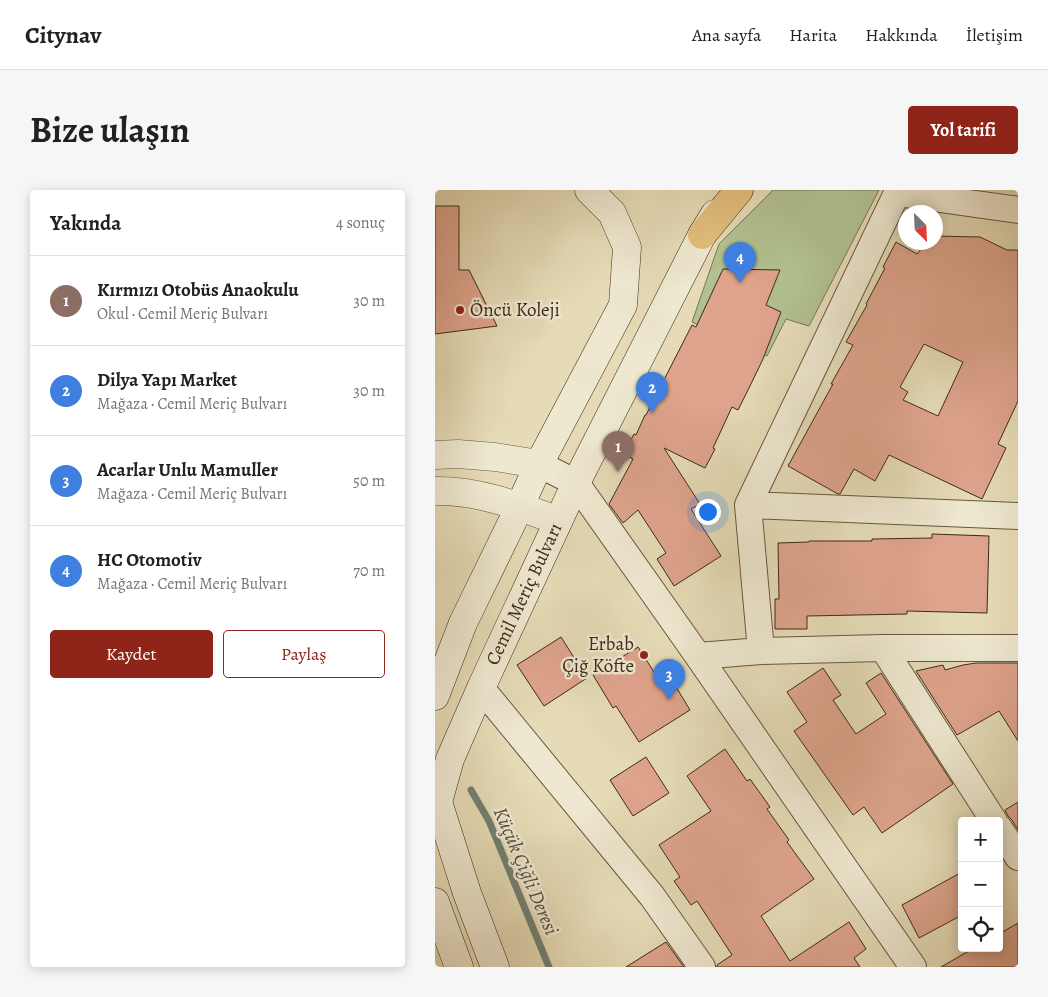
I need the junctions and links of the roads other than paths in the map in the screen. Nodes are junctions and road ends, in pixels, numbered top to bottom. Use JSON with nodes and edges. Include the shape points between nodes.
{"nodes":[{"id":1,"x":589,"y":190,"type":"edge"},
{"id":2,"x":730,"y":190,"type":"edge"},
{"id":3,"x":739,"y":190,"type":"edge"},
{"id":4,"x":1018,"y":210,"type":"edge"},
{"id":5,"x":702,"y":235,"type":"junction"},
{"id":6,"x":435,"y":455,"type":"edge"},
{"id":7,"x":539,"y":464,"type":"junction"},
{"id":8,"x":576,"y":483,"type":"junction"},
{"id":9,"x":435,"y":492,"type":"edge"},
{"id":10,"x":748,"y":505,"type":"junction"},
{"id":11,"x":520,"y":506,"type":"junction"},
{"id":12,"x":1018,"y":516,"type":"edge"},
{"id":13,"x":558,"y":521,"type":"junction"},
{"id":14,"x":883,"y":648,"type":"junction"},
{"id":15,"x":1018,"y":648,"type":"edge"},
{"id":16,"x":761,"y":651,"type":"junction"},
{"id":17,"x":698,"y":656,"type":"junction"},
{"id":18,"x":481,"y":688,"type":"junction"},
{"id":19,"x":435,"y":696,"type":"edge"},
{"id":20,"x":442,"y":758,"type":"edge"},
{"id":21,"x":991,"y":817,"type":"edge"},
{"id":22,"x":1003,"y":834,"type":"edge"},
{"id":23,"x":1018,"y":857,"type":"edge"},
{"id":24,"x":435,"y":902,"type":"edge"},
{"id":25,"x":459,"y":967,"type":"edge"},
{"id":26,"x":495,"y":967,"type":"edge"},
{"id":27,"x":702,"y":967,"type":"edge"},
{"id":28,"x":913,"y":967,"type":"edge"}],
"edges":[{"from":1,"to":7,"type":"main road","via":[[612,213],[627,247],[623,305]]},
{"from":2,"to":5,"type":"main road","name":"Cemil Meriç Bulvarı"},
{"from":3,"to":5,"type":"highway"},
{"from":4,"to":10,"type":"street","via":[[897,193]]},
{"from":5,"to":8,"type":"main road","name":"Cemil Meriç Bulvarı"},
{"from":6,"to":7,"type":"main road","via":[[495,457]]},
{"from":7,"to":8,"type":"street"},
{"from":7,"to":11,"type":"main road"},
{"from":8,"to":13,"type":"main road","name":"Cemil Meriç Bulvarı"},
{"from":8,"to":17,"type":"street"},
{"from":9,"to":11,"type":"main road","via":[[486,497]]},
{"from":10,"to":12,"type":"street"},
{"from":10,"to":16,"type":"street"},
{"from":11,"to":13,"type":"main road"},
{"from":11,"to":19,"type":"main road","via":[[463,623]]},
{"from":13,"to":18,"type":"main road","name":"Cemil Meriç Bulvarı"},
{"from":14,"to":15,"type":"street"},
{"from":14,"to":16,"type":"street"},
{"from":14,"to":21,"type":"street"},
{"from":16,"to":17,"type":"street"},
{"from":17,"to":28,"type":"street"},
{"from":18,"to":20,"type":"main road","name":"Cemil Meriç Bulvarı"},
{"from":18,"to":27,"type":"street","via":[[652,896]]},
{"from":20,"to":26,"type":"main road","name":"Cemil Meriç Bulvarı","via":[[438,802]]},
{"from":22,"to":23,"type":"street"},
{"from":24,"to":25,"type":"main road"}]}
